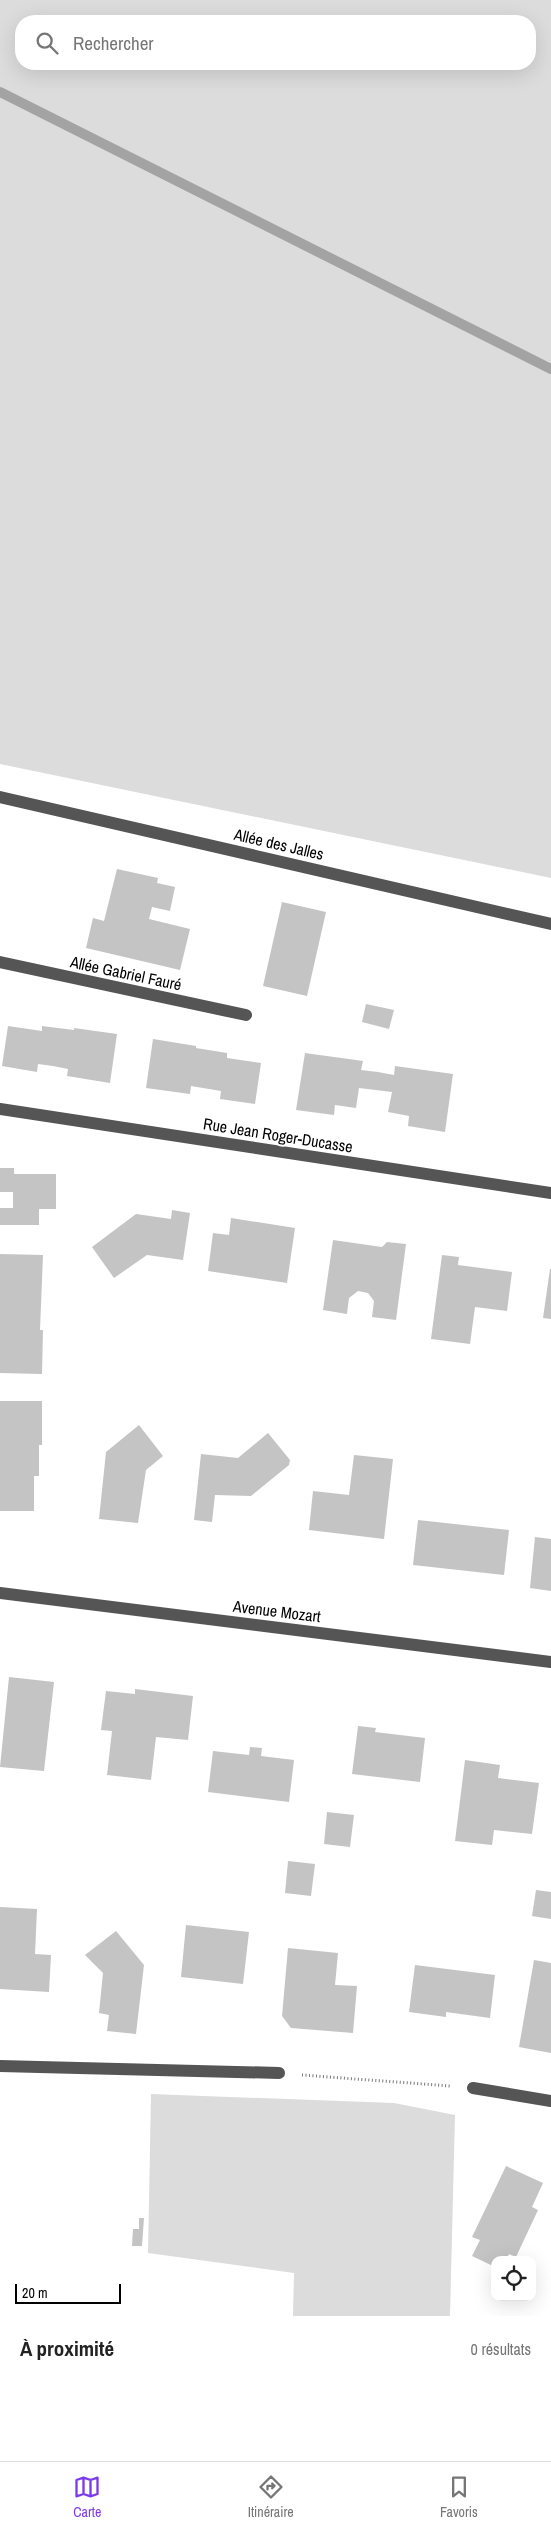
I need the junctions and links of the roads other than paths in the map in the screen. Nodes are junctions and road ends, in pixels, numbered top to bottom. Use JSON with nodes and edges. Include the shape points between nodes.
{"nodes":[{"id":1,"x":0,"y":797,"type":"edge"},
{"id":2,"x":551,"y":924,"type":"edge"},
{"id":3,"x":0,"y":962,"type":"edge"},
{"id":4,"x":246,"y":1015,"type":"dead end"},
{"id":5,"x":0,"y":1109,"type":"edge"},
{"id":6,"x":551,"y":1193,"type":"edge"},
{"id":7,"x":0,"y":1594,"type":"edge"},
{"id":8,"x":551,"y":1662,"type":"edge"},
{"id":9,"x":0,"y":2066,"type":"edge"},
{"id":10,"x":279,"y":2073,"type":"road end"},
{"id":11,"x":473,"y":2088,"type":"road end"},
{"id":12,"x":551,"y":2101,"type":"edge"}],
"edges":[{"from":1,"to":2,"type":"street","name":"Allée des Jalles"},
{"from":3,"to":4,"type":"street","name":"Allée Gabriel Fauré"},
{"from":5,"to":6,"type":"street","name":"Rue Jean Roger-Ducasse"},
{"from":7,"to":8,"type":"street","name":"Avenue Mozart"},
{"from":9,"to":10,"type":"street"},
{"from":11,"to":12,"type":"street"}]}
